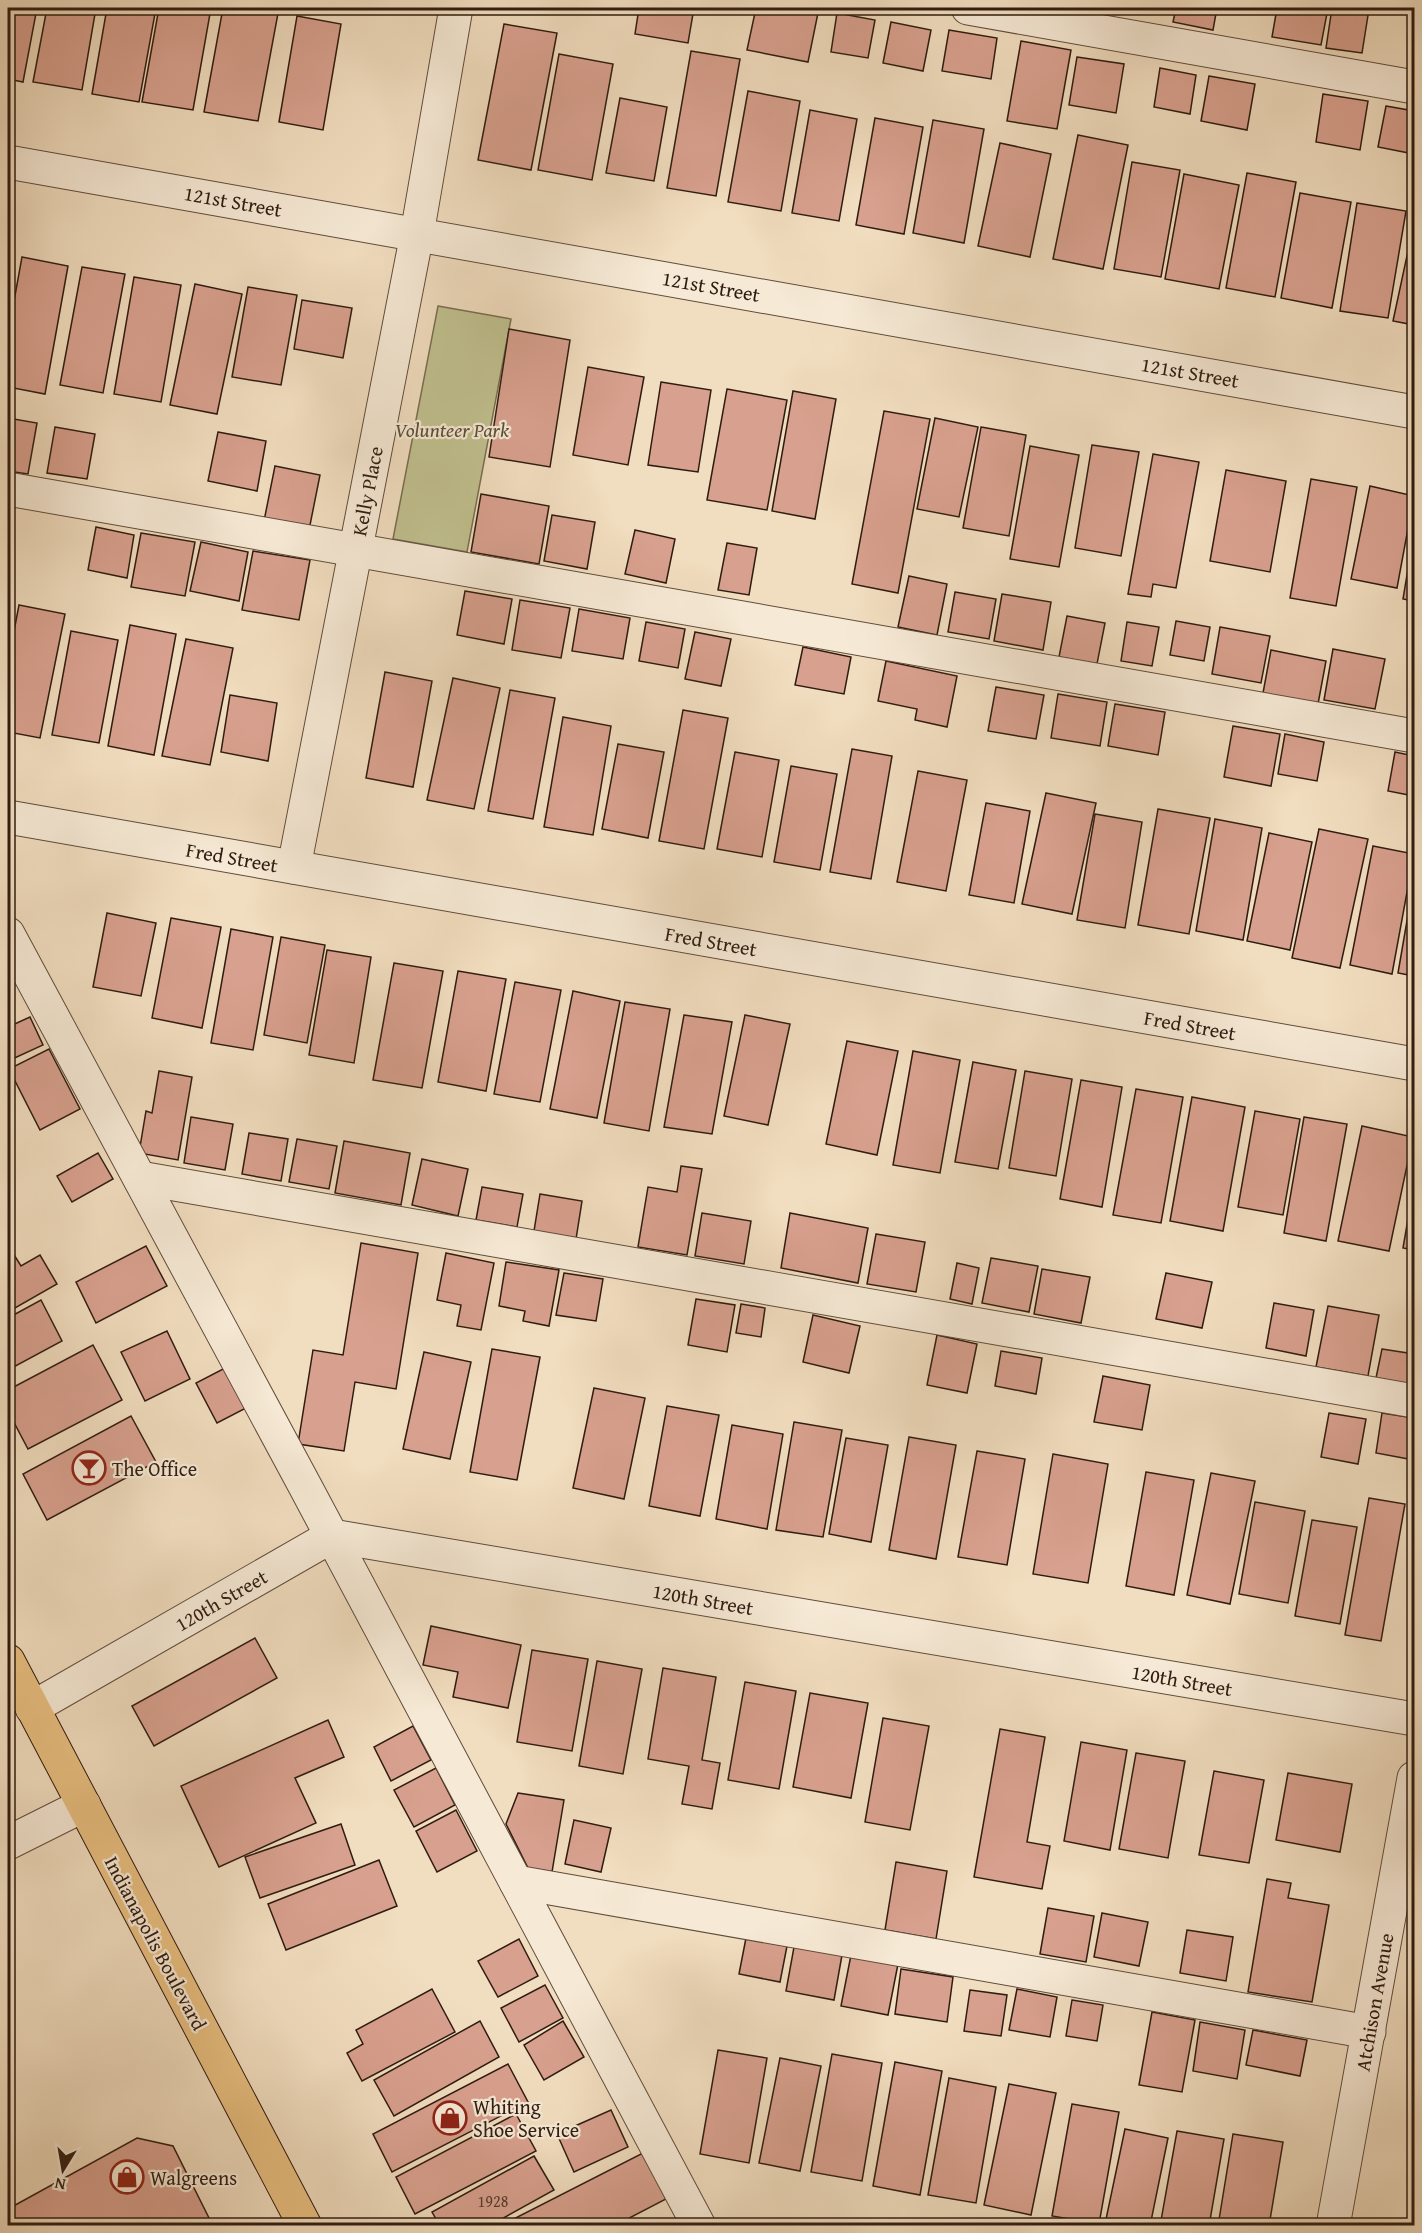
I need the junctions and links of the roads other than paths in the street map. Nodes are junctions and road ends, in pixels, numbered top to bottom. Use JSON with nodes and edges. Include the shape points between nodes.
{"nodes":[{"id":1,"x":456,"y":8,"type":"edge"},
{"id":2,"x":968,"y":8,"type":"edge"},
{"id":3,"x":1414,"y":87,"type":"edge"},
{"id":4,"x":8,"y":162,"type":"edge"},
{"id":5,"x":417,"y":234,"type":"junction"},
{"id":6,"x":1414,"y":412,"type":"edge"},
{"id":7,"x":8,"y":489,"type":"edge"},
{"id":8,"x":355,"y":551,"type":"junction"},
{"id":9,"x":1414,"y":736,"type":"edge"},
{"id":10,"x":8,"y":817,"type":"edge"},
{"id":11,"x":294,"y":867,"type":"junction"},
{"id":12,"x":8,"y":934,"type":"edge"},
{"id":13,"x":1414,"y":1064,"type":"edge"},
{"id":14,"x":140,"y":1178,"type":"junction"},
{"id":15,"x":1414,"y":1401,"type":"edge"},
{"id":16,"x":332,"y":1536,"type":"junction"},
{"id":17,"x":8,"y":1661,"type":"edge"},
{"id":18,"x":32,"y":1708,"type":"junction"},
{"id":19,"x":1414,"y":1719,"type":"edge"},
{"id":20,"x":1414,"y":1778,"type":"edge"},
{"id":21,"x":84,"y":1805,"type":"junction"},
{"id":22,"x":8,"y":1844,"type":"edge"},
{"id":23,"x":516,"y":1882,"type":"junction"},
{"id":24,"x":1369,"y":2032,"type":"junction"},
{"id":25,"x":305,"y":2226,"type":"edge"},
{"id":26,"x":699,"y":2226,"type":"edge"},
{"id":27,"x":1333,"y":2226,"type":"edge"}],
"edges":[{"from":1,"to":5,"type":"street","name":"Kelly Place"},
{"from":2,"to":3,"type":"street"},
{"from":4,"to":5,"type":"street","name":"121st Street"},
{"from":5,"to":6,"type":"street","name":"121st Street"},
{"from":5,"to":8,"type":"street","name":"Kelly Place"},
{"from":7,"to":8,"type":"street"},
{"from":8,"to":9,"type":"street"},
{"from":8,"to":11,"type":"street","name":"Kelly Place"},
{"from":10,"to":11,"type":"street","name":"Fred Street"},
{"from":11,"to":13,"type":"street","name":"Fred Street"},
{"from":12,"to":14,"type":"street"},
{"from":14,"to":15,"type":"street"},
{"from":14,"to":16,"type":"street"},
{"from":16,"to":18,"type":"street","name":"120th Street"},
{"from":16,"to":19,"type":"street","name":"120th Street"},
{"from":16,"to":23,"type":"street"},
{"from":17,"to":18,"type":"main road","name":"Indianapolis Boulevard"},
{"from":18,"to":21,"type":"main road","name":"Indianapolis Boulevard"},
{"from":20,"to":24,"type":"street","name":"Atchison Avenue"},
{"from":21,"to":22,"type":"street"},
{"from":21,"to":25,"type":"main road","name":"Indianapolis Boulevard"},
{"from":23,"to":24,"type":"street"},
{"from":23,"to":26,"type":"street"},
{"from":24,"to":27,"type":"street","name":"Atchison Avenue"}]}
